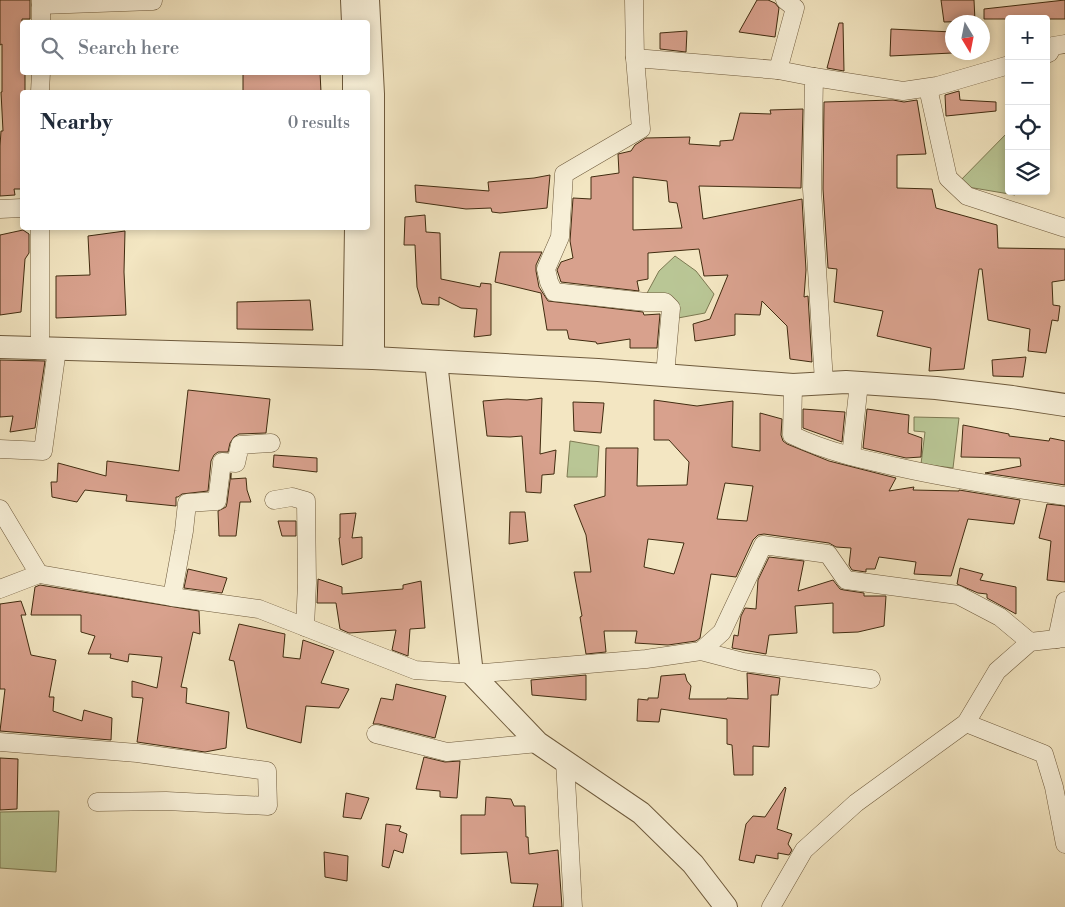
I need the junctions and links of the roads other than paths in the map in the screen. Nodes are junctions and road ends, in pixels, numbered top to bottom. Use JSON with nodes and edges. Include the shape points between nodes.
{"nodes":[{"id":1,"x":352,"y":0,"type":"edge"},
{"id":2,"x":368,"y":0,"type":"edge"},
{"id":3,"x":634,"y":0,"type":"edge"},
{"id":4,"x":153,"y":1,"type":"edge"},
{"id":5,"x":794,"y":3,"type":"edge"},
{"id":6,"x":41,"y":9,"type":"edge"},
{"id":7,"x":353,"y":20,"type":"edge"},
{"id":8,"x":369,"y":20,"type":"edge"},
{"id":9,"x":370,"y":38,"type":"edge"},
{"id":10,"x":1065,"y":44,"type":"edge"},
{"id":11,"x":1050,"y":51,"type":"edge"},
{"id":12,"x":635,"y":58,"type":"junction"},
{"id":13,"x":1005,"y":65,"type":"edge"},
{"id":14,"x":778,"y":70,"type":"junction"},
{"id":15,"x":41,"y":75,"type":"edge"},
{"id":16,"x":354,"y":75,"type":"edge"},
{"id":17,"x":814,"y":77,"type":"junction"},
{"id":18,"x":928,"y":88,"type":"junction"},
{"id":19,"x":40,"y":90,"type":"edge"},
{"id":20,"x":354,"y":90,"type":"edge"},
{"id":21,"x":370,"y":182,"type":"edge"},
{"id":22,"x":20,"y":208,"type":"edge"},
{"id":23,"x":0,"y":209,"type":"edge"},
{"id":24,"x":1065,"y":228,"type":"edge"},
{"id":25,"x":40,"y":230,"type":"edge"},
{"id":26,"x":356,"y":230,"type":"edge"},
{"id":27,"x":368,"y":230,"type":"edge"},
{"id":28,"x":0,"y":347,"type":"edge"},
{"id":29,"x":48,"y":348,"type":"junction"},
{"id":30,"x":364,"y":357,"type":"junction"},
{"id":31,"x":436,"y":362,"type":"junction"},
{"id":32,"x":665,"y":376,"type":"junction"},
{"id":33,"x":824,"y":382,"type":"junction"},
{"id":34,"x":860,"y":383,"type":"junction"},
{"id":35,"x":793,"y":385,"type":"junction"},
{"id":36,"x":1065,"y":405,"type":"edge"},
{"id":37,"x":271,"y":443,"type":"dead end"},
{"id":38,"x":0,"y":449,"type":"edge"},
{"id":39,"x":851,"y":456,"type":"junction"},
{"id":40,"x":1065,"y":496,"type":"edge"},
{"id":41,"x":274,"y":500,"type":"dead end"},
{"id":42,"x":0,"y":509,"type":"edge"},
{"id":43,"x":39,"y":574,"type":"junction"},
{"id":44,"x":0,"y":589,"type":"edge"},
{"id":45,"x":172,"y":597,"type":"junction"},
{"id":46,"x":1065,"y":601,"type":"edge"},
{"id":47,"x":305,"y":627,"type":"junction"},
{"id":48,"x":1061,"y":638,"type":"edge"},
{"id":49,"x":1030,"y":642,"type":"junction"},
{"id":50,"x":701,"y":651,"type":"junction"},
{"id":51,"x":472,"y":674,"type":"junction"},
{"id":52,"x":871,"y":679,"type":"dead end"},
{"id":53,"x":966,"y":723,"type":"junction"},
{"id":54,"x":376,"y":734,"type":"dead end"},
{"id":55,"x":0,"y":742,"type":"edge"},
{"id":56,"x":538,"y":743,"type":"junction"},
{"id":57,"x":565,"y":761,"type":"junction"},
{"id":58,"x":97,"y":802,"type":"dead end"},
{"id":59,"x":1065,"y":844,"type":"edge"},
{"id":60,"x":573,"y":907,"type":"edge"},
{"id":61,"x":726,"y":907,"type":"edge"},
{"id":62,"x":771,"y":907,"type":"edge"}],
"edges":[{"from":1,"to":7,"type":"street"},
{"from":2,"to":8,"type":"street"},
{"from":3,"to":12,"type":"street"},
{"from":4,"to":6,"type":"street"},
{"from":5,"to":14,"type":"street"},
{"from":9,"to":21,"type":"street","via":[[373,94]]},
{"from":10,"to":11,"type":"street","via":[[1053,46]]},
{"from":12,"to":14,"type":"street"},
{"from":12,"to":32,"type":"street","via":[[641,129],[564,174],[560,237],[546,269],[554,292],[666,302],[671,308]]},
{"from":13,"to":18,"type":"street"},
{"from":14,"to":17,"type":"street"},
{"from":15,"to":19,"type":"street"},
{"from":16,"to":20,"type":"street"},
{"from":17,"to":18,"type":"street","via":[[903,91]]},
{"from":17,"to":33,"type":"street","via":[[812,189]]},
{"from":18,"to":24,"type":"street","via":[[948,178],[967,196]]},
{"from":22,"to":23,"type":"street"},
{"from":25,"to":29,"type":"street"},
{"from":26,"to":30,"type":"street"},
{"from":27,"to":30,"type":"street"},
{"from":28,"to":29,"type":"street"},
{"from":29,"to":30,"type":"street"},
{"from":29,"to":38,"type":"street","via":[[43,451]]},
{"from":30,"to":31,"type":"street"},
{"from":31,"to":32,"type":"street"},
{"from":31,"to":51,"type":"street"},
{"from":32,"to":35,"type":"street"},
{"from":33,"to":34,"type":"street"},
{"from":33,"to":35,"type":"street"},
{"from":34,"to":36,"type":"street","via":[[974,392]]},
{"from":34,"to":39,"type":"street"},
{"from":35,"to":39,"type":"street","via":[[792,435]]},
{"from":37,"to":45,"type":"street","via":[[240,445],[236,463],[222,462],[217,501],[187,503]]},
{"from":39,"to":40,"type":"street","via":[[941,477]]},
{"from":41,"to":47,"type":"street","via":[[292,498],[306,501]]},
{"from":42,"to":43,"type":"street"},
{"from":43,"to":44,"type":"street"},
{"from":43,"to":45,"type":"street"},
{"from":45,"to":47,"type":"street","via":[[260,609]]},
{"from":46,"to":48,"type":"street"},
{"from":47,"to":51,"type":"street","via":[[415,670]]},
{"from":48,"to":49,"type":"street"},
{"from":49,"to":50,"type":"street","via":[[1000,618],[958,595],[846,580],[828,554],[763,545],[722,632]]},
{"from":49,"to":53,"type":"street","via":[[997,670]]},
{"from":50,"to":51,"type":"street"},
{"from":50,"to":52,"type":"street","via":[[743,662]]},
{"from":51,"to":56,"type":"street"},
{"from":53,"to":59,"type":"street","via":[[1044,754]]},
{"from":53,"to":62,"type":"street","via":[[856,803],[804,850]]},
{"from":54,"to":56,"type":"street","via":[[447,752]]},
{"from":55,"to":58,"type":"street","via":[[137,753],[267,771],[268,806],[166,801]]},
{"from":56,"to":57,"type":"street"},
{"from":57,"to":60,"type":"street"},
{"from":57,"to":61,"type":"street","via":[[641,814],[693,864]]}]}
